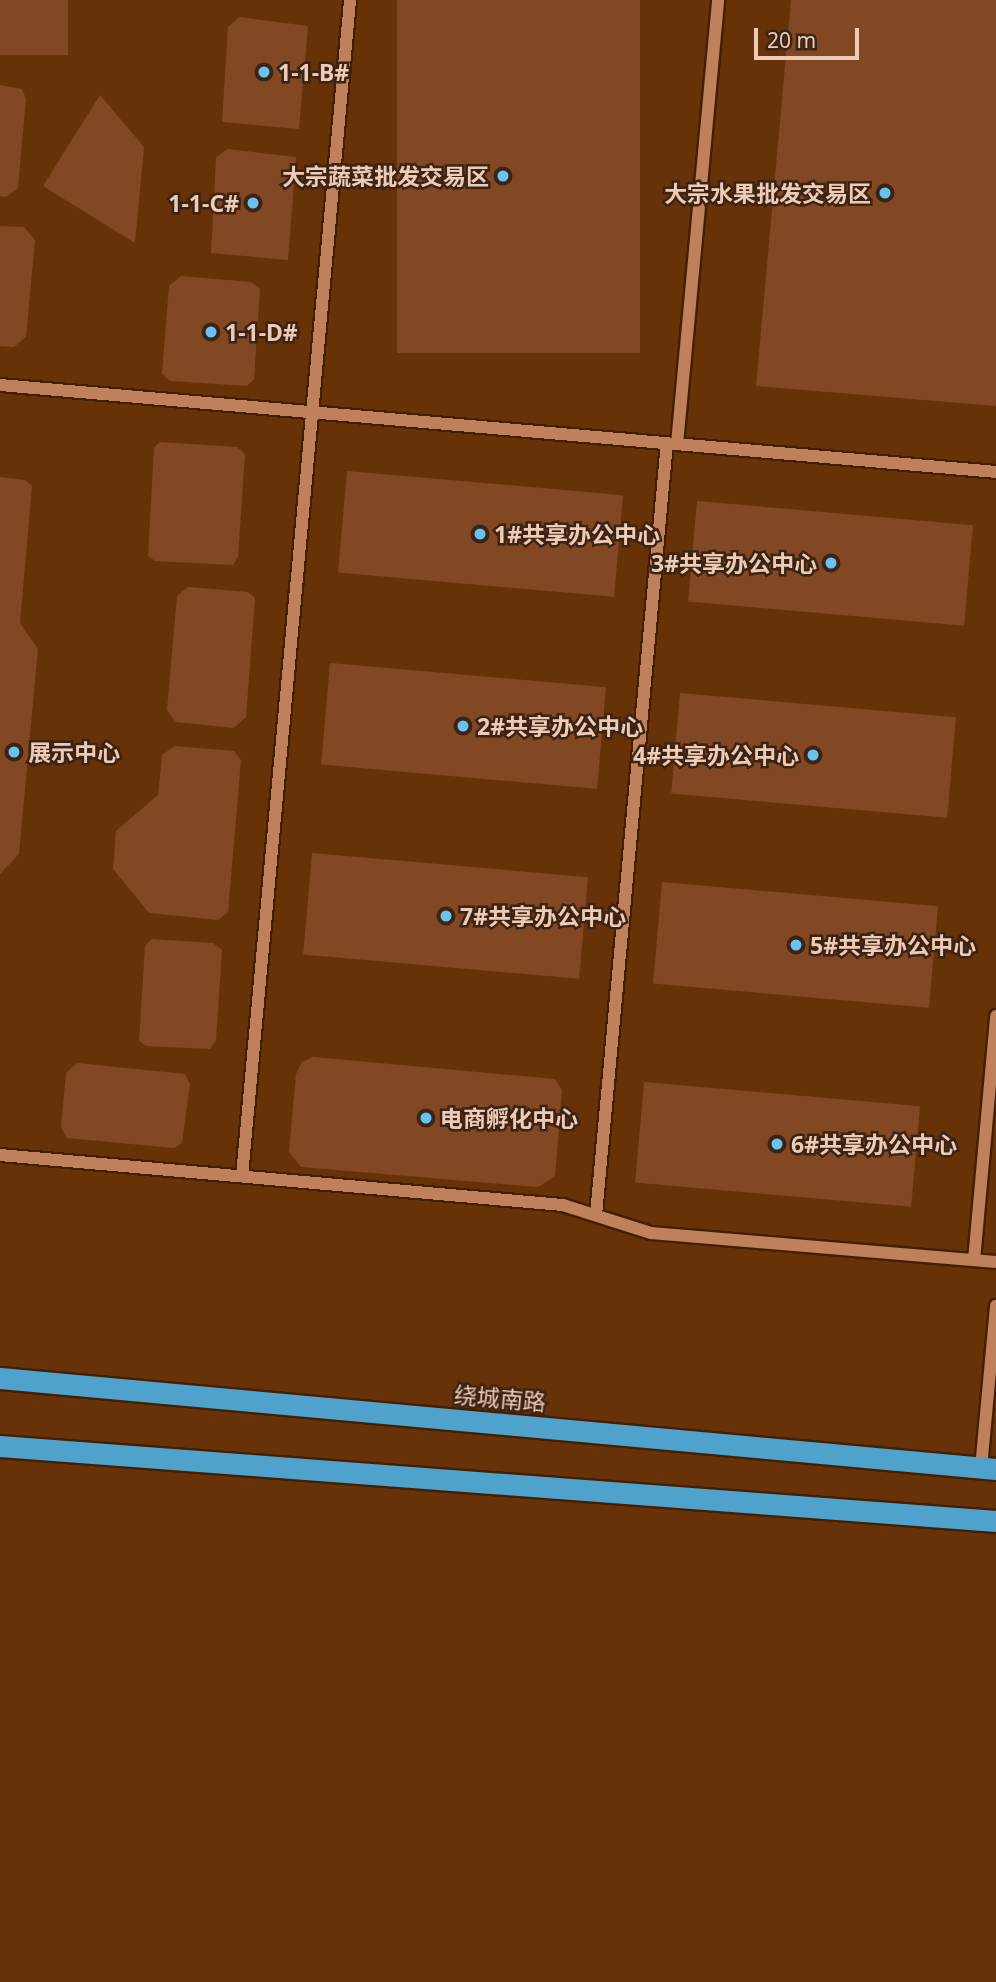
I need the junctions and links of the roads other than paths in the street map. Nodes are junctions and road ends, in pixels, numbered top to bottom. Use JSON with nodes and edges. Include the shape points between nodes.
{"nodes":[{"id":1,"x":350,"y":0,"type":"edge"},
{"id":2,"x":718,"y":0,"type":"edge"},
{"id":3,"x":0,"y":385,"type":"edge"},
{"id":4,"x":312,"y":412,"type":"junction"},
{"id":5,"x":672,"y":443,"type":"junction"},
{"id":6,"x":996,"y":472,"type":"edge"},
{"id":7,"x":996,"y":1016,"type":"edge"},
{"id":8,"x":0,"y":1155,"type":"edge"},
{"id":9,"x":242,"y":1176,"type":"junction"},
{"id":10,"x":596,"y":1215,"type":"junction"},
{"id":11,"x":974,"y":1260,"type":"junction"},
{"id":12,"x":996,"y":1262,"type":"edge"},
{"id":13,"x":996,"y":1306,"type":"edge"},
{"id":14,"x":0,"y":1378,"type":"edge"},
{"id":15,"x":0,"y":1446,"type":"edge"},
{"id":16,"x":989,"y":1468,"type":"edge"},
{"id":17,"x":996,"y":1521,"type":"edge"}],
"edges":[{"from":1,"to":4,"type":"lane"},
{"from":2,"to":5,"type":"lane"},
{"from":3,"to":4,"type":"lane"},
{"from":4,"to":5,"type":"lane"},
{"from":4,"to":9,"type":"lane"},
{"from":5,"to":6,"type":"lane"},
{"from":5,"to":10,"type":"lane"},
{"from":7,"to":11,"type":"lane"},
{"from":8,"to":9,"type":"lane"},
{"from":9,"to":10,"type":"lane","via":[[563,1205]]},
{"from":10,"to":11,"type":"lane","via":[[651,1233]]},
{"from":11,"to":12,"type":"lane"},
{"from":13,"to":16,"type":"lane"},
{"from":14,"to":16,"type":"highway","name":"绕城南路"},
{"from":15,"to":17,"type":"highway"}]}
